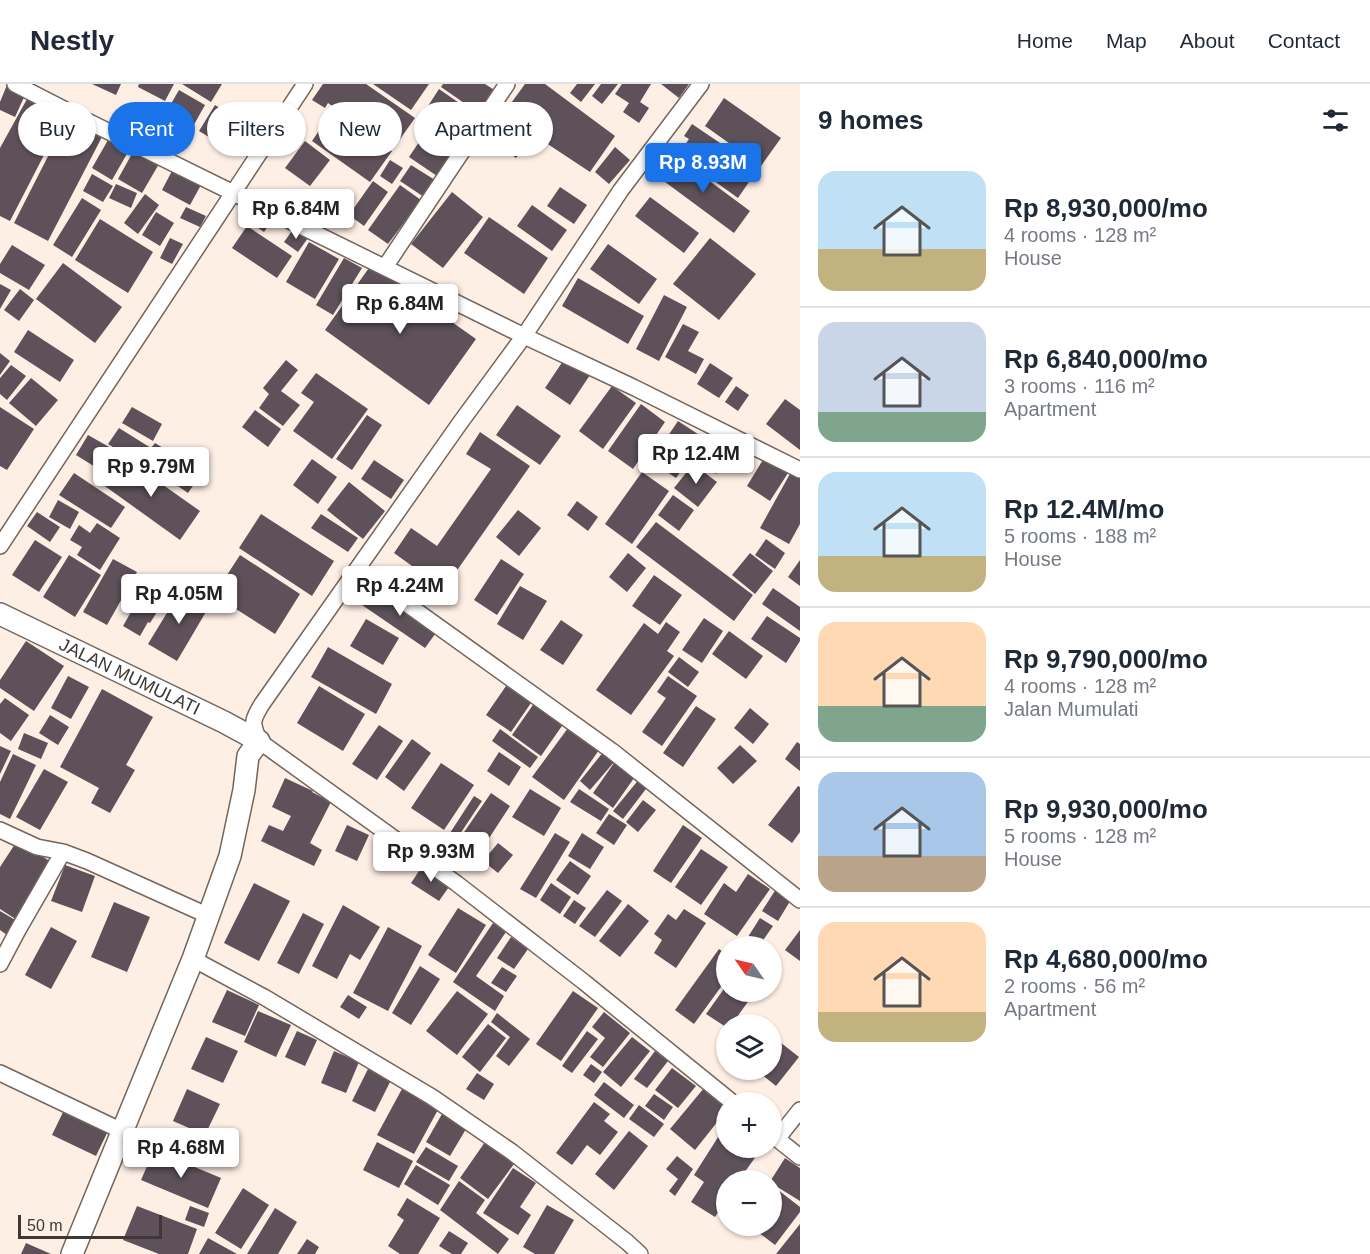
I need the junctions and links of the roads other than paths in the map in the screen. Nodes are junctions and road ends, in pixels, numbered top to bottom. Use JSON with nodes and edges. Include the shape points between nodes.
{"nodes":[{"id":1,"x":15,"y":84,"type":"edge"},
{"id":2,"x":305,"y":84,"type":"edge"},
{"id":3,"x":507,"y":84,"type":"edge"},
{"id":4,"x":701,"y":84,"type":"edge"},
{"id":5,"x":234,"y":193,"type":"junction"},
{"id":6,"x":385,"y":267,"type":"junction"},
{"id":7,"x":524,"y":336,"type":"junction"},
{"id":8,"x":800,"y":470,"type":"edge"},
{"id":9,"x":0,"y":546,"type":"edge"},
{"id":10,"x":358,"y":568,"type":"junction"},
{"id":11,"x":0,"y":614,"type":"edge"},
{"id":12,"x":259,"y":741,"type":"junction"},
{"id":13,"x":0,"y":830,"type":"edge"},
{"id":14,"x":63,"y":852,"type":"junction"},
{"id":15,"x":800,"y":900,"type":"edge"},
{"id":16,"x":209,"y":916,"type":"junction"},
{"id":17,"x":193,"y":959,"type":"junction"},
{"id":18,"x":0,"y":964,"type":"edge"},
{"id":19,"x":0,"y":1073,"type":"edge"},
{"id":20,"x":720,"y":1092,"type":"edge"},
{"id":21,"x":800,"y":1110,"type":"edge"},
{"id":22,"x":782,"y":1128,"type":"edge"},
{"id":23,"x":122,"y":1131,"type":"junction"},
{"id":24,"x":782,"y":1142,"type":"edge"},
{"id":25,"x":800,"y":1157,"type":"edge"},
{"id":26,"x":72,"y":1254,"type":"edge"},
{"id":27,"x":640,"y":1254,"type":"edge"}],
"edges":[{"from":1,"to":5,"type":"street"},
{"from":2,"to":5,"type":"street"},
{"from":3,"to":6,"type":"street"},
{"from":4,"to":7,"type":"street","via":[[621,190]]},
{"from":5,"to":6,"type":"street"},
{"from":5,"to":9,"type":"street"},
{"from":6,"to":7,"type":"street"},
{"from":7,"to":8,"type":"street"},
{"from":7,"to":10,"type":"street"},
{"from":10,"to":12,"type":"street","via":[[256,715],[253,724]]},
{"from":10,"to":15,"type":"street","via":[[612,751]]},
{"from":11,"to":12,"type":"street","name":"JALAN MUMULATI"},
{"from":12,"to":16,"type":"street","via":[[248,756],[230,856]]},
{"from":12,"to":20,"type":"street","via":[[456,883]]},
{"from":13,"to":14,"type":"street","via":[[37,847]]},
{"from":14,"to":16,"type":"street"},
{"from":14,"to":18,"type":"street"},
{"from":16,"to":17,"type":"street"},
{"from":17,"to":23,"type":"street"},
{"from":17,"to":27,"type":"street","via":[[432,1097],[512,1152]]},
{"from":19,"to":23,"type":"street"},
{"from":21,"to":22,"type":"street"},
{"from":23,"to":26,"type":"street"},
{"from":24,"to":25,"type":"street"}]}
